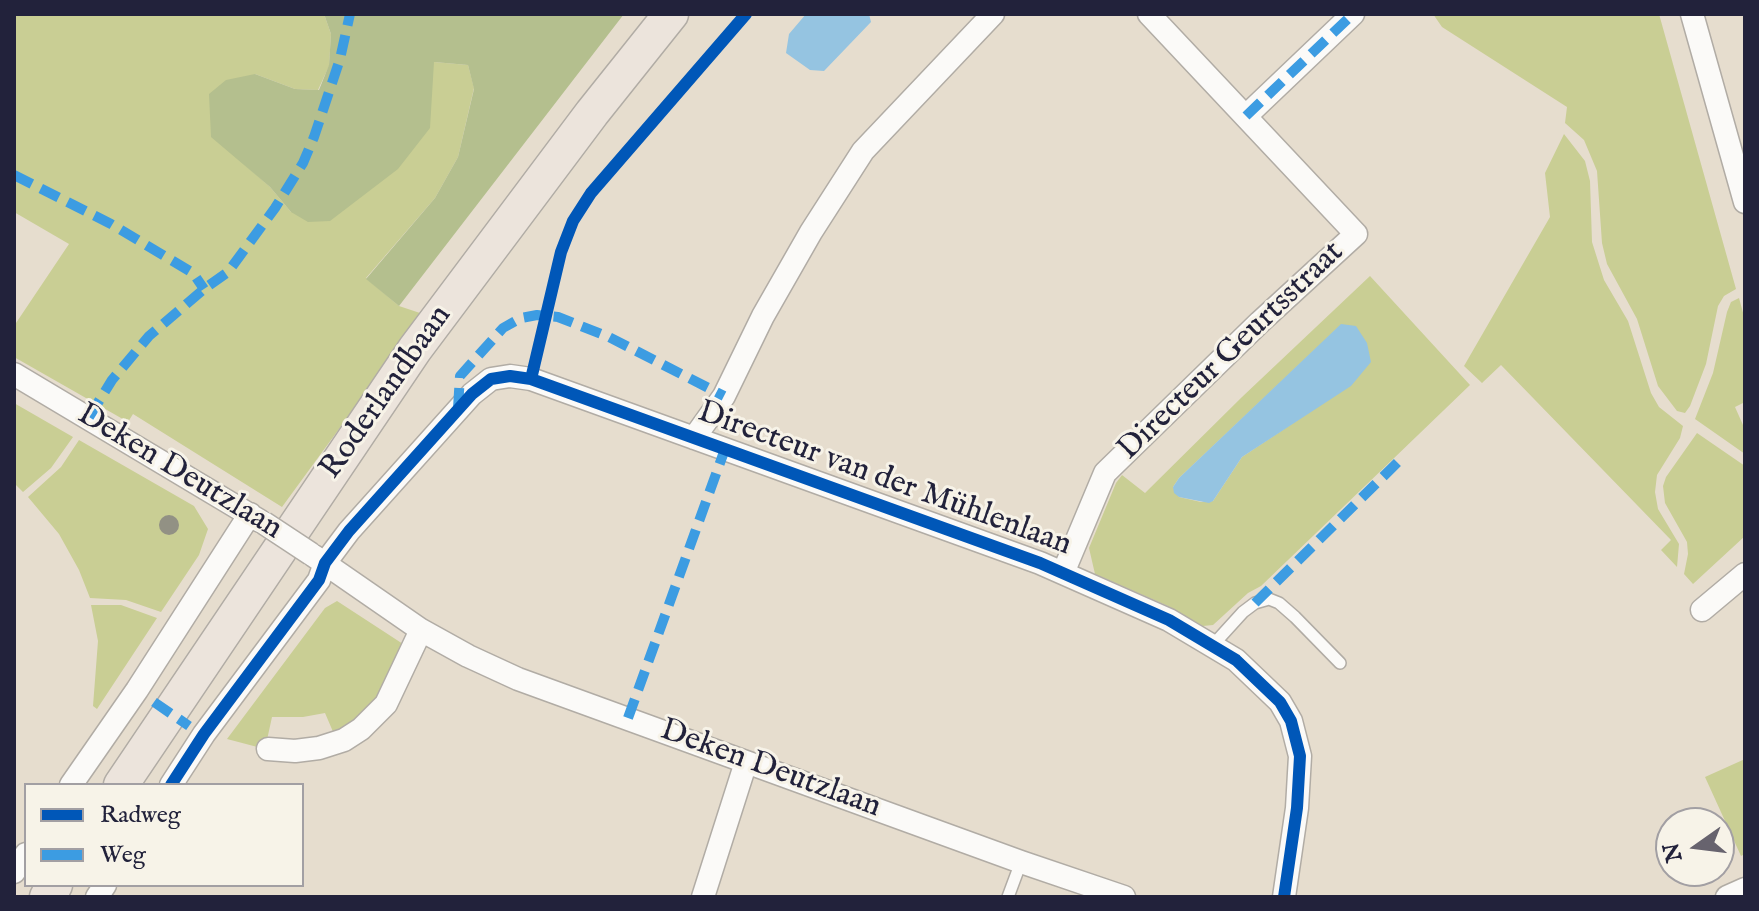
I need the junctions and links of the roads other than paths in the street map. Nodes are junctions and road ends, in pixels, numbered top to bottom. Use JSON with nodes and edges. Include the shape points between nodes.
{"nodes":[{"id":1,"x":671,"y":14,"type":"edge"},
{"id":2,"x":993,"y":14,"type":"edge"},
{"id":3,"x":1149,"y":14,"type":"edge"},
{"id":4,"x":1353,"y":14,"type":"edge"},
{"id":5,"x":1692,"y":14,"type":"edge"},
{"id":6,"x":1246,"y":116,"type":"junction"},
{"id":7,"x":1745,"y":202,"type":"edge"},
{"id":8,"x":14,"y":374,"type":"edge"},
{"id":9,"x":694,"y":438,"type":"junction"},
{"id":10,"x":257,"y":518,"type":"junction"},
{"id":11,"x":318,"y":558,"type":"junction"},
{"id":12,"x":1063,"y":573,"type":"junction"},
{"id":13,"x":1745,"y":574,"type":"edge"},
{"id":14,"x":1702,"y":610,"type":"dead end"},
{"id":15,"x":421,"y":630,"type":"junction"},
{"id":16,"x":1213,"y":645,"type":"junction"},
{"id":17,"x":1340,"y":663,"type":"dead end"},
{"id":18,"x":268,"y":749,"type":"dead end"},
{"id":19,"x":746,"y":762,"type":"junction"},
{"id":20,"x":72,"y":783,"type":"edge"},
{"id":21,"x":122,"y":783,"type":"edge"},
{"id":22,"x":172,"y":783,"type":"edge"},
{"id":23,"x":1021,"y":862,"type":"junction"},
{"id":24,"x":1745,"y":889,"type":"edge"},
{"id":25,"x":703,"y":897,"type":"edge"},
{"id":26,"x":1008,"y":897,"type":"edge"},
{"id":27,"x":1124,"y":897,"type":"edge"},
{"id":28,"x":1284,"y":897,"type":"edge"},
{"id":29,"x":1727,"y":897,"type":"edge"}],
"edges":[{"from":1,"to":21,"type":"main road","name":"Roderlandbaan","via":[[415,349]]},
{"from":2,"to":9,"type":"street","via":[[863,151],[769,304],[724,396]]},
{"from":3,"to":6,"type":"street","name":"Directeur Geurtsstraat"},
{"from":4,"to":6,"type":"street"},
{"from":5,"to":7,"type":"street"},
{"from":6,"to":12,"type":"street","name":"Directeur Geurtsstraat","via":[[1356,234],[1105,473]]},
{"from":8,"to":10,"type":"street","name":"Deken Deutzlaan"},
{"from":9,"to":11,"type":"street","name":"Directeur van der Mühlenlaan","via":[[531,379],[491,379]]},
{"from":9,"to":12,"type":"street","name":"Directeur van der Mühlenlaan"},
{"from":10,"to":11,"type":"street","name":"Deken Deutzlaan","bridge":true},
{"from":10,"to":20,"type":"street"},
{"from":11,"to":15,"type":"street","name":"Deken Deutzlaan"},
{"from":11,"to":22,"type":"street","name":"Directeur van der Mühlenlaan","via":[[319,580]]},
{"from":12,"to":16,"type":"street","name":"Directeur van der Mühlenlaan"},
{"from":13,"to":14,"type":"street"},
{"from":15,"to":18,"type":"street","via":[[386,704],[361,729],[319,748]]},
{"from":15,"to":19,"type":"street","name":"Deken Deutzlaan","via":[[518,679]]},
{"from":16,"to":17,"type":"lane","via":[[1243,612],[1269,599],[1295,617]]},
{"from":16,"to":28,"type":"street","name":"Directeur van der Mühlenlaan","via":[[1266,687],[1291,721],[1300,756]]},
{"from":19,"to":23,"type":"street","name":"Deken Deutzlaan"},
{"from":19,"to":25,"type":"street"},
{"from":23,"to":26,"type":"lane"},
{"from":23,"to":27,"type":"street","name":"Deken Deutzlaan"},
{"from":24,"to":29,"type":"street"}]}
